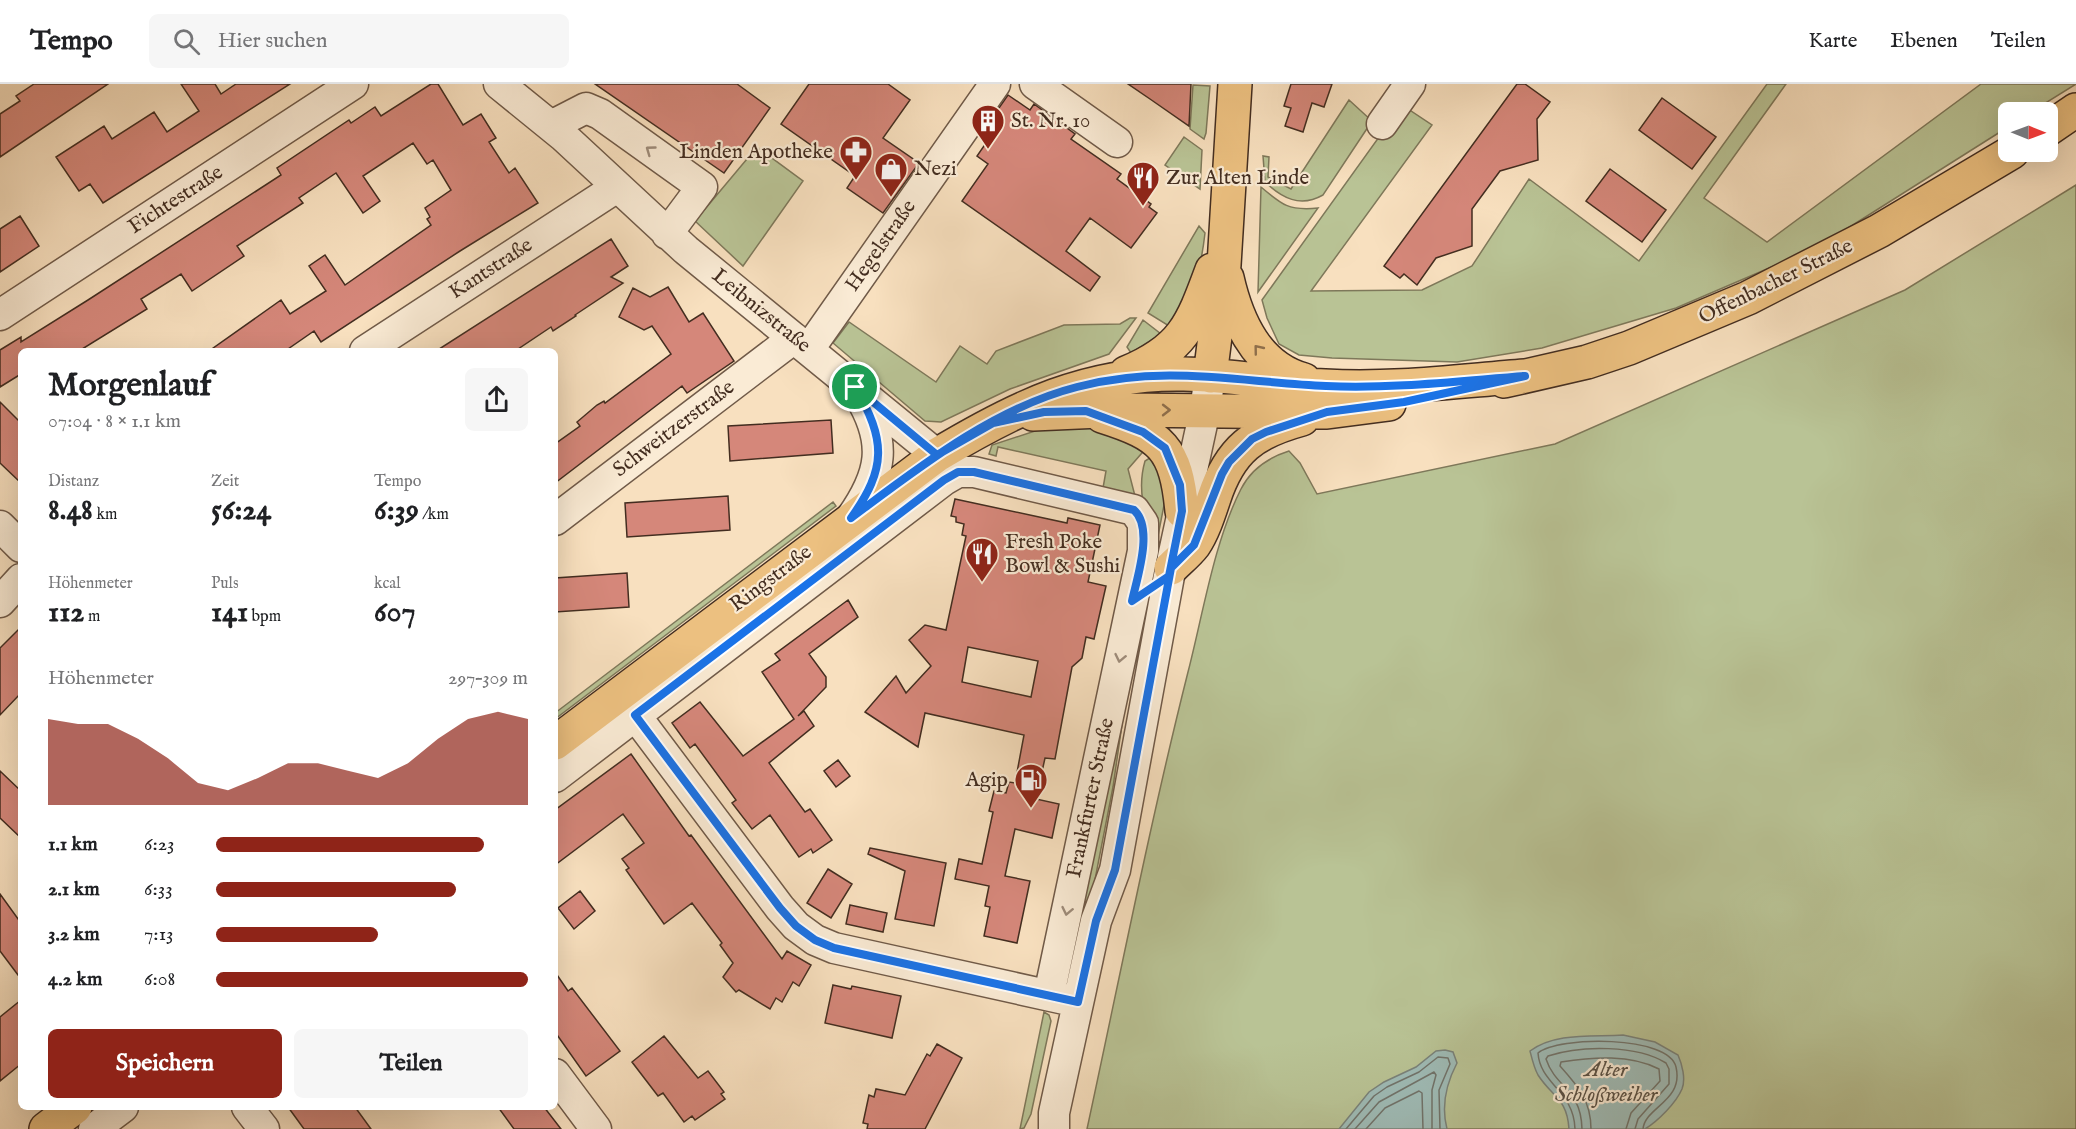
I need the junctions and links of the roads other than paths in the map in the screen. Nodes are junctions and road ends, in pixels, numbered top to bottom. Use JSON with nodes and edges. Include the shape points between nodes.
{"nodes":[{"id":1,"x":353,"y":84,"type":"edge"},
{"id":2,"x":499,"y":84,"type":"edge"},
{"id":3,"x":995,"y":84,"type":"edge"},
{"id":4,"x":1035,"y":84,"type":"edge"},
{"id":5,"x":1235,"y":84,"type":"edge"},
{"id":6,"x":1410,"y":84,"type":"edge"},
{"id":7,"x":2076,"y":110,"type":"edge"},
{"id":8,"x":2058,"y":122,"type":"edge"},
{"id":9,"x":1382,"y":124,"type":"dead end"},
{"id":10,"x":551,"y":126,"type":"junction"},
{"id":11,"x":1117,"y":142,"type":"dead end"},
{"id":12,"x":1998,"y":160,"type":"edge"},
{"id":13,"x":617,"y":187,"type":"junction"},
{"id":14,"x":1229,"y":201,"type":"junction"},
{"id":15,"x":668,"y":234,"type":"junction"},
{"id":16,"x":1224,"y":265,"type":"junction"},
{"id":17,"x":0,"y":315,"type":"edge"},
{"id":18,"x":801,"y":344,"type":"junction"},
{"id":19,"x":370,"y":348,"type":"edge"},
{"id":20,"x":1210,"y":375,"type":"junction"},
{"id":21,"x":1104,"y":381,"type":"junction"},
{"id":22,"x":855,"y":387,"type":"junction"},
{"id":23,"x":1326,"y":399,"type":"junction"},
{"id":24,"x":1205,"y":410,"type":"junction"},
{"id":25,"x":1086,"y":411,"type":"junction"},
{"id":26,"x":993,"y":423,"type":"junction"},
{"id":27,"x":937,"y":455,"type":"junction"},
{"id":28,"x":1182,"y":511,"type":"junction"},
{"id":29,"x":558,"y":518,"type":"edge"},
{"id":30,"x":851,"y":518,"type":"junction"},
{"id":31,"x":0,"y":526,"type":"edge"},
{"id":32,"x":18,"y":544,"type":"edge"},
{"id":33,"x":1170,"y":572,"type":"junction"},
{"id":34,"x":18,"y":582,"type":"edge"},
{"id":35,"x":1132,"y":601,"type":"junction"},
{"id":36,"x":0,"y":602,"type":"edge"},
{"id":37,"x":635,"y":715,"type":"junction"},
{"id":38,"x":558,"y":741,"type":"edge"},
{"id":39,"x":558,"y":775,"type":"edge"},
{"id":40,"x":1049,"y":995,"type":"junction"},
{"id":41,"x":1086,"y":1004,"type":"junction"},
{"id":42,"x":558,"y":1078,"type":"edge"},
{"id":43,"x":119,"y":1110,"type":"edge"},
{"id":44,"x":249,"y":1110,"type":"edge"},
{"id":45,"x":94,"y":1129,"type":"edge"},
{"id":46,"x":264,"y":1129,"type":"edge"},
{"id":47,"x":596,"y":1129,"type":"edge"},
{"id":48,"x":1054,"y":1129,"type":"edge"},
{"id":49,"x":1065,"y":1129,"type":"edge"}],
"edges":[{"from":1,"to":17,"type":"street","name":"Fichtestraße"},
{"from":2,"to":10,"type":"street","name":"Leibnizstraße"},
{"from":3,"to":18,"type":"street","name":"Hegelstraße"},
{"from":4,"to":11,"type":"street"},
{"from":5,"to":14,"type":"main road"},
{"from":6,"to":9,"type":"street"},
{"from":7,"to":8,"type":"main road"},
{"from":10,"to":13,"type":"street","name":"Leibnizstraße"},
{"from":15,"to":10,"type":"street","one_way":true,"via":[[702,187],[586,108]]},
{"from":12,"to":23,"type":"main road","name":"Offenbacher Straße","via":[[1879,231],[1748,298],[1629,348],[1587,362],[1404,402]]},
{"from":13,"to":15,"type":"street","name":"Leibnizstraße"},
{"from":13,"to":19,"type":"street","name":"Kantstraße"},
{"from":14,"to":16,"type":"main road"},
{"from":14,"to":21,"type":"main road","via":[[1214,267],[1186,329],[1159,358]]},
{"from":15,"to":18,"type":"street","name":"Leibnizstraße"},
{"from":16,"to":20,"type":"main road"},
{"from":23,"to":16,"type":"main road","one_way":true,"via":[[1261,353],[1240,320]]},
{"from":18,"to":22,"type":"street","name":"Leibnizstraße"},
{"from":18,"to":29,"type":"street","name":"Schweitzerstraße"},
{"from":20,"to":21,"type":"main road","name":"Ringstraße"},
{"from":20,"to":23,"type":"main road","name":"Offenbacher Straße"},
{"from":20,"to":24,"type":"street","name":"Frankfurter Straße"},
{"from":21,"to":26,"type":"main road","name":"Ringstraße","via":[[1057,393]]},
{"from":22,"to":27,"type":"street","name":"Leibnizstraße"},
{"from":22,"to":30,"type":"street","name":"Leibnizstraße","via":[[875,428],[878,447],[876,474],[867,496]]},
{"from":23,"to":24,"type":"main road","name":"Offenbacher Straße"},
{"from":23,"to":33,"type":"main road","via":[[1240,450],[1222,474],[1194,545]]},
{"from":25,"to":24,"type":"main road","name":"Ringstraße","one_way":true},
{"from":24,"to":28,"type":"street","name":"Frankfurter Straße"},
{"from":25,"to":26,"type":"main road","name":"Ringstraße","via":[[1044,412]]},
{"from":25,"to":28,"type":"main road","via":[[1143,432],[1165,448],[1180,485]]},
{"from":26,"to":27,"type":"main road","name":"Ringstraße"},
{"from":27,"to":30,"type":"main road","name":"Ringstraße"},
{"from":28,"to":33,"type":"street","name":"Frankfurter Straße"},
{"from":30,"to":38,"type":"main road","name":"Ringstraße"},
{"from":31,"to":32,"type":"street"},
{"from":33,"to":35,"type":"street"},
{"from":33,"to":41,"type":"street","name":"Frankfurter Straße","via":[[1115,870],[1114,923]]},
{"from":34,"to":36,"type":"street"},
{"from":35,"to":37,"type":"street","name":"Frankfurter Straße","via":[[1143,551],[1143,523],[1138,514],[1125,507],[974,472],[958,472]]},
{"from":35,"to":40,"type":"street","name":"Frankfurter Straße","one_way":true},
{"from":37,"to":39,"type":"street"},
{"from":37,"to":40,"type":"street","via":[[780,908],[815,940],[855,953]]},
{"from":40,"to":41,"type":"street"},
{"from":41,"to":48,"type":"street","name":"Frankfurter Straße","via":[[1054,1113]]},
{"from":41,"to":49,"type":"street","name":"Frankfurter Straße","via":[[1071,1115]]},
{"from":42,"to":47,"type":"street"},
{"from":43,"to":45,"type":"street"},
{"from":44,"to":46,"type":"street"}]}
